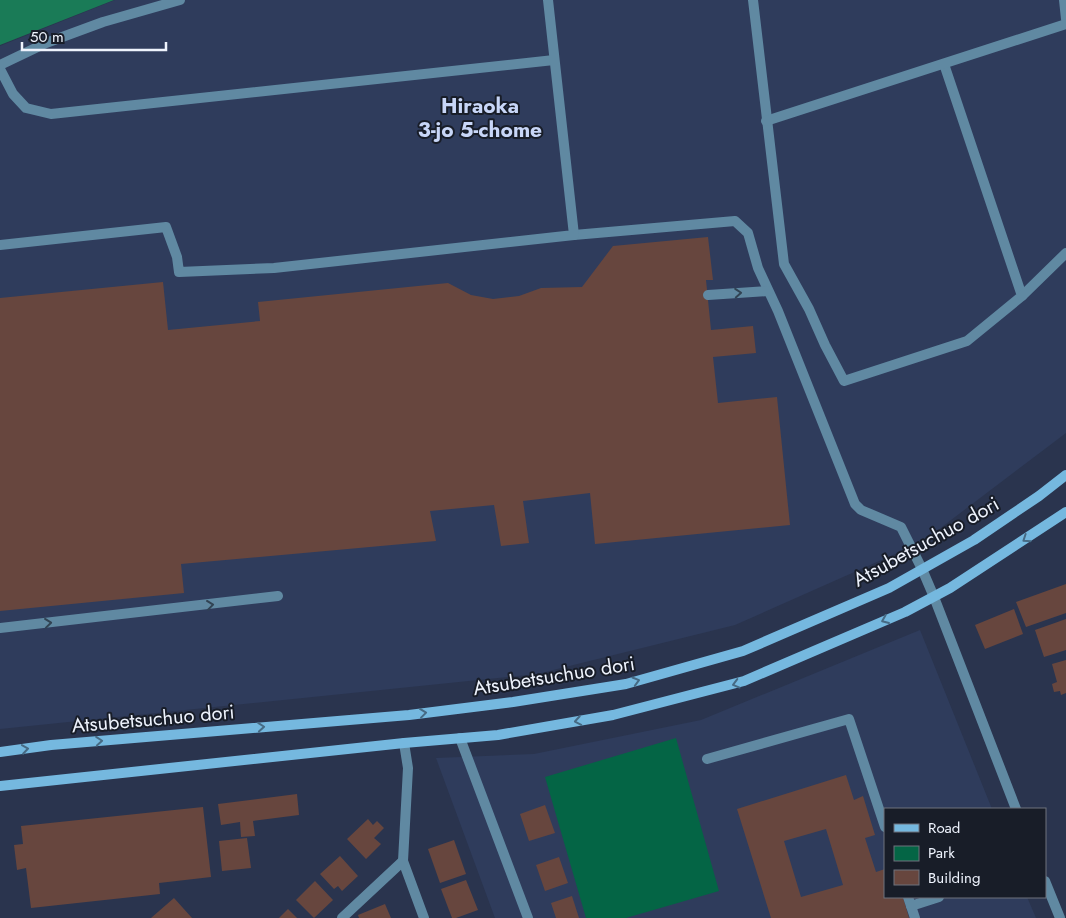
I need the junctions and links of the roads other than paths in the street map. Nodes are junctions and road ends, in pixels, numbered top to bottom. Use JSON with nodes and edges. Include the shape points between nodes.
{"nodes":[{"id":1,"x":180,"y":0,"type":"edge"},
{"id":2,"x":548,"y":0,"type":"edge"},
{"id":3,"x":753,"y":0,"type":"edge"},
{"id":4,"x":1064,"y":0,"type":"edge"},
{"id":5,"x":1066,"y":20,"type":"edge"},
{"id":6,"x":1066,"y":24,"type":"edge"},
{"id":7,"x":554,"y":60,"type":"junction"},
{"id":8,"x":944,"y":64,"type":"junction"},
{"id":9,"x":0,"y":67,"type":"edge"},
{"id":10,"x":766,"y":122,"type":"junction"},
{"id":11,"x":574,"y":235,"type":"junction"},
{"id":12,"x":0,"y":246,"type":"edge"},
{"id":13,"x":1066,"y":253,"type":"edge"},
{"id":14,"x":768,"y":291,"type":"junction"},
{"id":15,"x":708,"y":295,"type":"dead end"},
{"id":16,"x":1022,"y":296,"type":"junction"},
{"id":17,"x":1066,"y":475,"type":"edge"},
{"id":18,"x":1066,"y":512,"type":"edge"},
{"id":19,"x":922,"y":569,"type":"junction"},
{"id":20,"x":278,"y":596,"type":"dead end"},
{"id":21,"x":934,"y":597,"type":"junction"},
{"id":22,"x":0,"y":628,"type":"edge"},
{"id":23,"x":460,"y":738,"type":"junction"},
{"id":24,"x":404,"y":743,"type":"junction"},
{"id":25,"x":0,"y":752,"type":"edge"},
{"id":26,"x":707,"y":759,"type":"dead end"},
{"id":27,"x":0,"y":786,"type":"edge"},
{"id":28,"x":1016,"y":808,"type":"edge"},
{"id":29,"x":884,"y":824,"type":"edge"},
{"id":30,"x":403,"y":861,"type":"junction"},
{"id":31,"x":1046,"y":883,"type":"edge"},
{"id":32,"x":933,"y":898,"type":"edge"},
{"id":33,"x":909,"y":902,"type":"edge"},
{"id":34,"x":342,"y":918,"type":"edge"},
{"id":35,"x":424,"y":918,"type":"edge"},
{"id":36,"x":528,"y":918,"type":"edge"},
{"id":37,"x":915,"y":918,"type":"edge"},
{"id":38,"x":1060,"y":918,"type":"edge"}],
"edges":[{"from":1,"to":9,"type":"street","via":[[103,22],[46,43]]},
{"from":2,"to":7,"type":"street"},
{"from":3,"to":10,"type":"street"},
{"from":4,"to":5,"type":"street"},
{"from":6,"to":8,"type":"street"},
{"from":7,"to":9,"type":"street","via":[[51,114],[26,108],[13,94]]},
{"from":7,"to":11,"type":"street"},
{"from":8,"to":10,"type":"street"},
{"from":8,"to":16,"type":"street"},
{"from":10,"to":16,"type":"street","via":[[784,264],[844,381],[967,341]]},
{"from":11,"to":12,"type":"street","via":[[274,268],[179,272],[177,256],[166,227]]},
{"from":11,"to":14,"type":"street","via":[[735,221],[748,233]]},
{"from":13,"to":16,"type":"street"},
{"from":15,"to":14,"type":"street","one_way":true},
{"from":14,"to":19,"type":"street","via":[[855,504],[861,510],[901,527]]},
{"from":17,"to":19,"type":"main road","name":"Atsubetsuchuo dori","via":[[974,540]]},
{"from":18,"to":21,"type":"main road","one_way":true},
{"from":19,"to":21,"type":"street"},
{"from":25,"to":19,"type":"main road","name":"Atsubetsuchuo dori","one_way":true,"via":[[409,715],[626,684],[742,651],[889,588]]},
{"from":22,"to":20,"type":"street","one_way":true},
{"from":21,"to":23,"type":"main road","one_way":true,"via":[[744,681],[613,716]]},
{"from":21,"to":28,"type":"street"},
{"from":23,"to":24,"type":"main road"},
{"from":23,"to":36,"type":"street"},
{"from":24,"to":27,"type":"main road"},
{"from":24,"to":30,"type":"street","via":[[408,768]]},
{"from":26,"to":29,"type":"street","via":[[849,719]]},
{"from":30,"to":34,"type":"street"},
{"from":30,"to":35,"type":"street"},
{"from":31,"to":38,"type":"street"},
{"from":32,"to":33,"type":"street"},
{"from":33,"to":37,"type":"street"}]}
